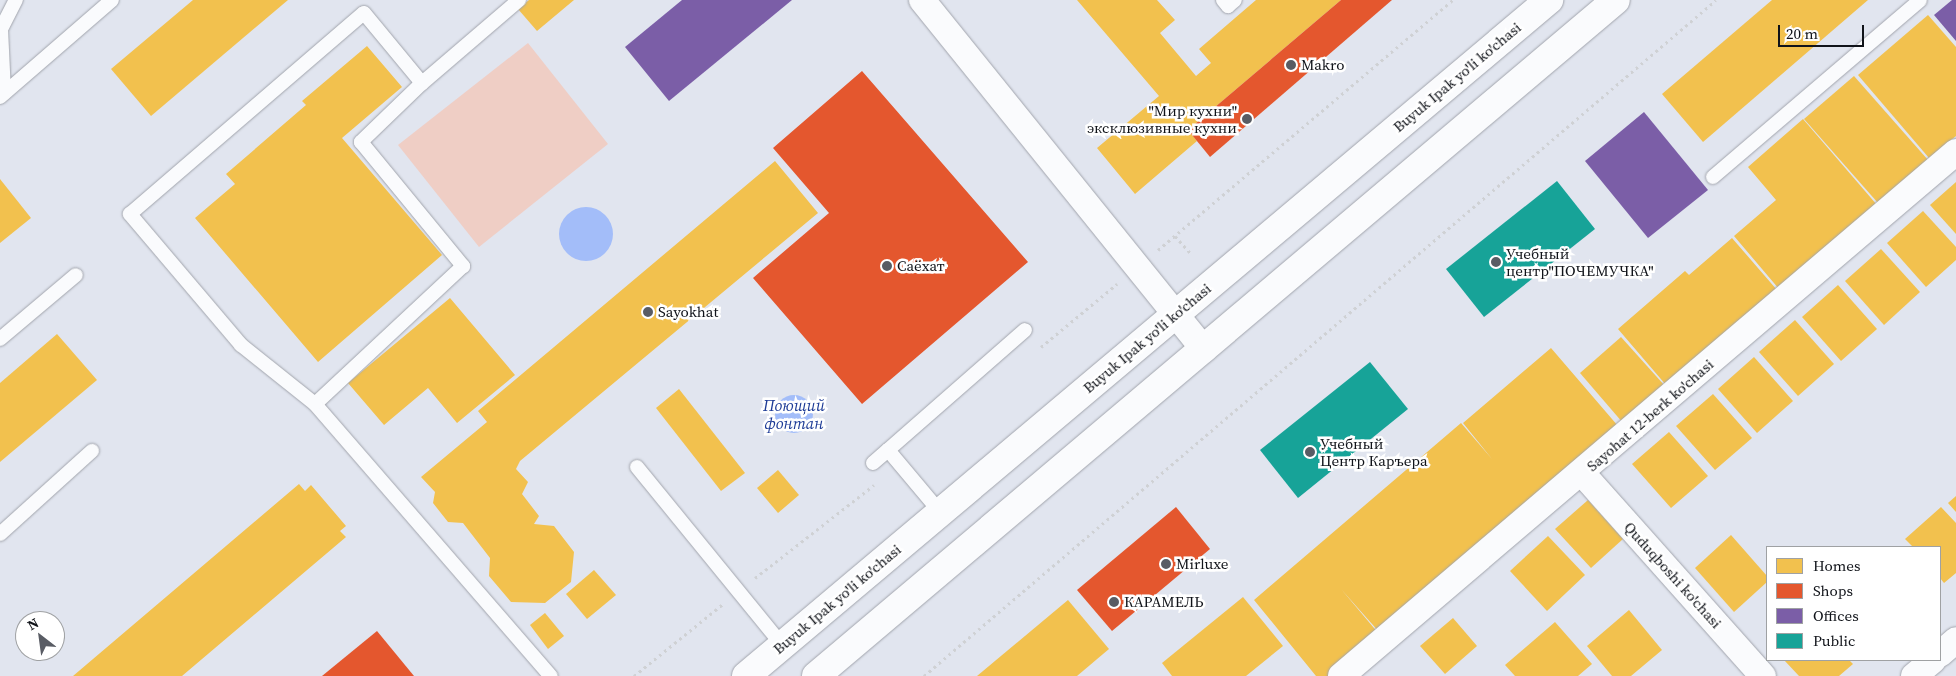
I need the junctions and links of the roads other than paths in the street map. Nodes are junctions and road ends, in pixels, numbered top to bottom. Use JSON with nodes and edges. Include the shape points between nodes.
{"nodes":[{"id":1,"x":16,"y":0,"type":"edge"},
{"id":2,"x":112,"y":0,"type":"edge"},
{"id":3,"x":519,"y":0,"type":"edge"},
{"id":4,"x":922,"y":0,"type":"edge"},
{"id":5,"x":1223,"y":0,"type":"edge"},
{"id":6,"x":1236,"y":0,"type":"edge"},
{"id":7,"x":1548,"y":0,"type":"edge"},
{"id":8,"x":1616,"y":0,"type":"edge"},
{"id":9,"x":1920,"y":0,"type":"edge"},
{"id":10,"x":422,"y":83,"type":"junction"},
{"id":11,"x":2,"y":95,"type":"edge"},
{"id":12,"x":1956,"y":152,"type":"edge"},
{"id":13,"x":1713,"y":177,"type":"dead end"},
{"id":14,"x":76,"y":275,"type":"dead end"},
{"id":15,"x":1176,"y":314,"type":"junction"},
{"id":16,"x":1025,"y":330,"type":"dead end"},
{"id":17,"x":0,"y":338,"type":"edge"},
{"id":18,"x":1204,"y":348,"type":"junction"},
{"id":19,"x":315,"y":404,"type":"junction"},
{"id":20,"x":888,"y":450,"type":"junction"},
{"id":21,"x":92,"y":451,"type":"dead end"},
{"id":22,"x":873,"y":462,"type":"dead end"},
{"id":23,"x":637,"y":467,"type":"dead end"},
{"id":24,"x":1582,"y":473,"type":"junction"},
{"id":25,"x":940,"y":512,"type":"junction"},
{"id":26,"x":0,"y":534,"type":"edge"},
{"id":27,"x":1956,"y":640,"type":"edge"},
{"id":28,"x":782,"y":645,"type":"junction"},
{"id":29,"x":1941,"y":653,"type":"edge"},
{"id":30,"x":1932,"y":661,"type":"edge"},
{"id":31,"x":551,"y":676,"type":"edge"},
{"id":32,"x":746,"y":676,"type":"edge"},
{"id":33,"x":816,"y":676,"type":"edge"},
{"id":34,"x":1341,"y":676,"type":"edge"},
{"id":35,"x":1763,"y":676,"type":"edge"},
{"id":36,"x":1914,"y":676,"type":"edge"}],
"edges":[{"from":1,"to":11,"type":"lane","via":[[1,29]]},
{"from":2,"to":11,"type":"lane"},
{"from":3,"to":10,"type":"lane"},
{"from":4,"to":15,"type":"street"},
{"from":5,"to":6,"type":"lane","via":[[1228,6]]},
{"from":7,"to":15,"type":"main road","name":"Buyuk Ipak yo'li ko'chasi"},
{"from":8,"to":18,"type":"main road"},
{"from":9,"to":13,"type":"lane"},
{"from":10,"to":19,"type":"lane","via":[[361,142],[463,266]]},
{"from":10,"to":19,"type":"lane","via":[[364,13],[130,214],[241,344]]},
{"from":12,"to":24,"type":"street","name":"Sayohat 12-berk ko'chasi"},
{"from":14,"to":17,"type":"lane"},
{"from":15,"to":18,"type":"street"},
{"from":15,"to":25,"type":"main road","name":"Buyuk Ipak yo'li ko'chasi"},
{"from":16,"to":20,"type":"lane"},
{"from":18,"to":33,"type":"main road"},
{"from":19,"to":31,"type":"lane"},
{"from":20,"to":22,"type":"lane"},
{"from":20,"to":25,"type":"lane"},
{"from":21,"to":26,"type":"lane"},
{"from":23,"to":28,"type":"lane"},
{"from":24,"to":34,"type":"street","name":"Sayohat 12-berk ko'chasi"},
{"from":24,"to":35,"type":"street","name":"Quduqboshi ko'chasi"},
{"from":25,"to":28,"type":"main road","name":"Buyuk Ipak yo'li ko'chasi"},
{"from":27,"to":29,"type":"street"},
{"from":28,"to":32,"type":"main road","name":"Buyuk Ipak yo'li ko'chasi"},
{"from":30,"to":36,"type":"street"}]}
